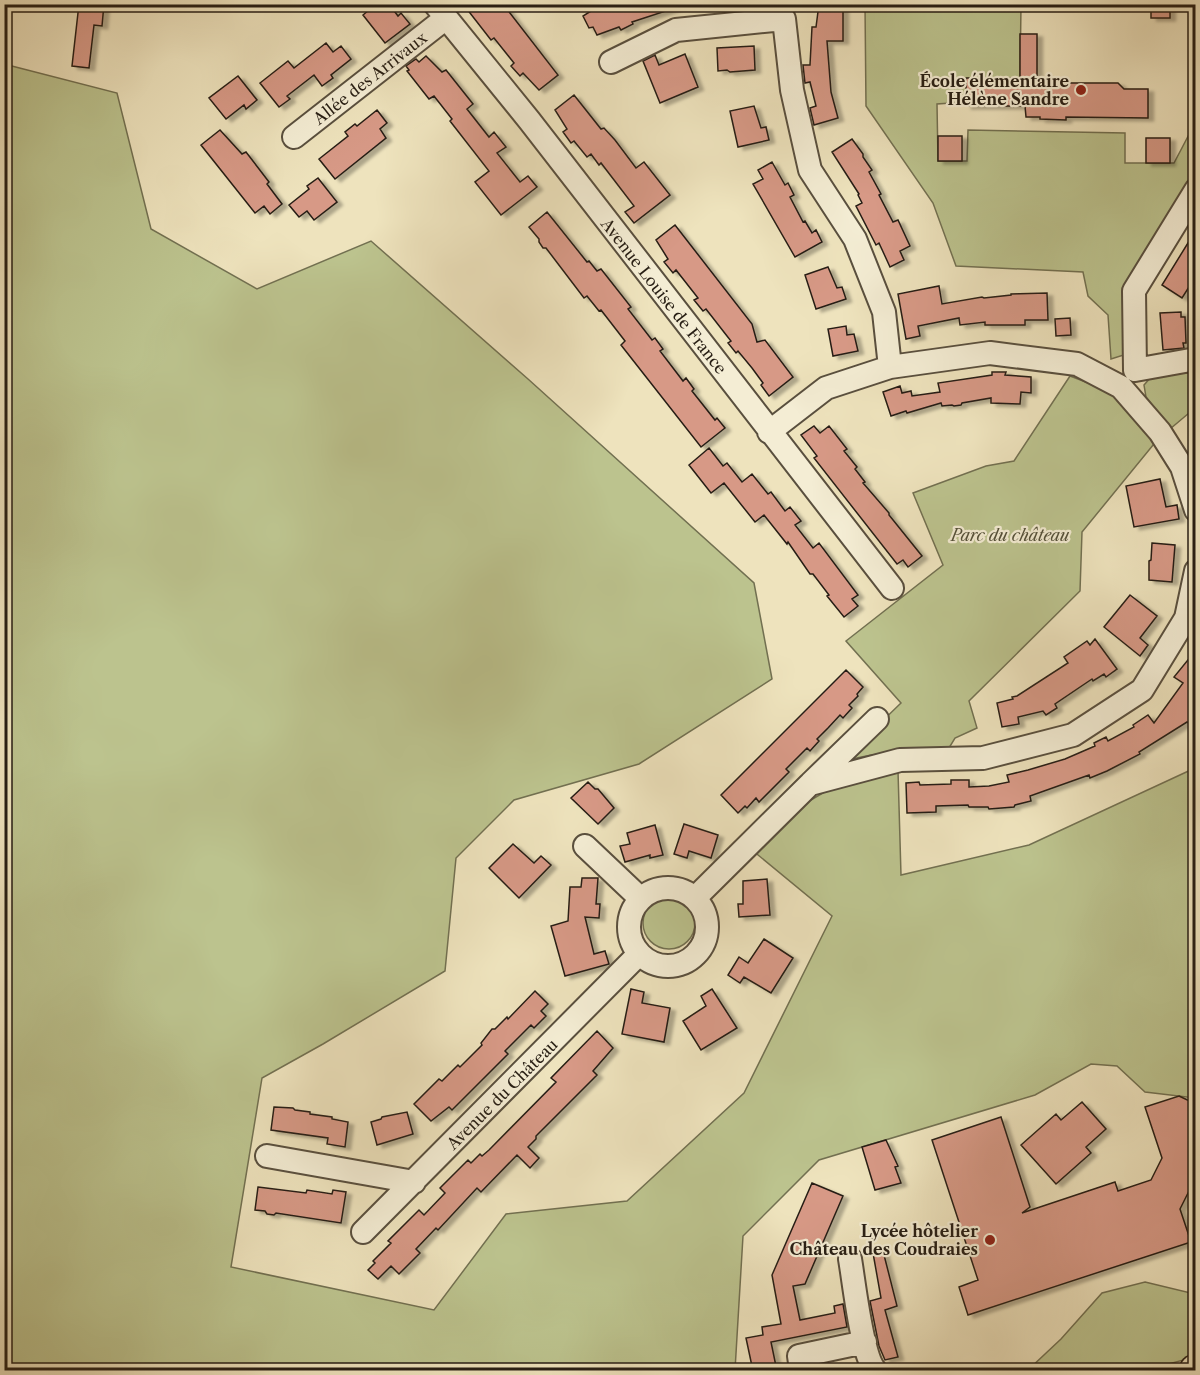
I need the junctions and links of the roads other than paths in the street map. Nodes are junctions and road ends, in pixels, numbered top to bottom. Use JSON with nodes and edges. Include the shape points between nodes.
{"nodes":[{"id":1,"x":441,"y":11,"type":"edge"},
{"id":2,"x":611,"y":62,"type":"dead end"},
{"id":3,"x":294,"y":137,"type":"dead end"},
{"id":4,"x":1196,"y":190,"type":"edge"},
{"id":5,"x":1196,"y":359,"type":"edge"},
{"id":6,"x":890,"y":367,"type":"junction"},
{"id":7,"x":1135,"y":370,"type":"junction"},
{"id":8,"x":1121,"y":387,"type":"junction"},
{"id":9,"x":769,"y":432,"type":"junction"},
{"id":10,"x":1196,"y":510,"type":"edge"},
{"id":11,"x":1196,"y":571,"type":"edge"},
{"id":12,"x":892,"y":588,"type":"dead end"},
{"id":13,"x":877,"y":719,"type":"dead end"},
{"id":14,"x":810,"y":784,"type":"junction"},
{"id":15,"x":585,"y":846,"type":"dead end"},
{"id":16,"x":695,"y":898,"type":"junction"},
{"id":17,"x":641,"y":899,"type":"junction"},
{"id":18,"x":639,"y":954,"type":"junction"},
{"id":19,"x":267,"y":1156,"type":"dead end"},
{"id":20,"x":414,"y":1182,"type":"junction"},
{"id":21,"x":363,"y":1232,"type":"dead end"},
{"id":22,"x":849,"y":1258,"type":"dead end"},
{"id":23,"x":865,"y":1342,"type":"junction"},
{"id":24,"x":801,"y":1371,"type":"edge"},
{"id":25,"x":875,"y":1371,"type":"edge"}],
"edges":[{"from":1,"to":3,"type":"street","name":"Allée des Arrivaux"},
{"from":1,"to":9,"type":"street","name":"Avenue Louise de France"},
{"from":2,"to":6,"type":"street","via":[[676,30],[784,19],[792,90],[810,170],[855,239],[884,312]]},
{"from":4,"to":7,"type":"street","via":[[1134,291]]},
{"from":5,"to":7,"type":"street"},
{"from":6,"to":8,"type":"street","via":[[990,353],[1077,364]]},
{"from":6,"to":9,"type":"street","via":[[826,388]]},
{"from":7,"to":8,"type":"street"},
{"from":8,"to":10,"type":"street","via":[[1160,432],[1182,467]]},
{"from":9,"to":12,"type":"street","name":"Avenue Louise de France"},
{"from":11,"to":14,"type":"street","via":[[1186,618],[1142,690],[1073,735],[983,758],[900,760]]},
{"from":13,"to":14,"type":"street"},
{"from":14,"to":16,"type":"street"},
{"from":15,"to":17,"type":"street"},
{"from":16,"to":17,"type":"street","via":[[685,892],[662,889]]},
{"from":16,"to":18,"type":"street","via":[[708,927],[705,942],[696,955],[683,964],[668,967]]},
{"from":17,"to":18,"type":"street","via":[[629,926]]},
{"from":18,"to":20,"type":"street","name":"Avenue du Château"},
{"from":19,"to":20,"type":"street"},
{"from":20,"to":21,"type":"street","name":"Avenue du Château"},
{"from":22,"to":23,"type":"street"},
{"from":23,"to":24,"type":"street","via":[[799,1356]]},
{"from":23,"to":25,"type":"street"}]}
